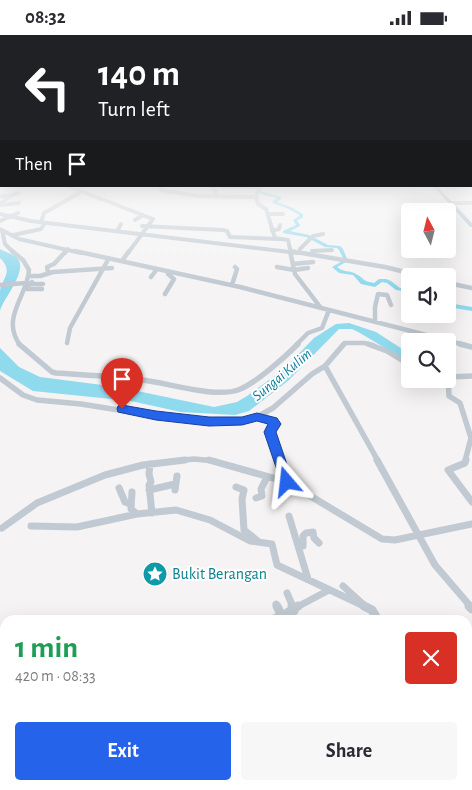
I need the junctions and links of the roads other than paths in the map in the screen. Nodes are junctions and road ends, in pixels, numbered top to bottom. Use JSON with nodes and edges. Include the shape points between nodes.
{"nodes":[{"id":1,"x":18,"y":213,"type":"dead end"},
{"id":2,"x":44,"y":213,"type":"edge"},
{"id":3,"x":138,"y":213,"type":"edge"},
{"id":4,"x":460,"y":213,"type":"edge"},
{"id":5,"x":0,"y":214,"type":"edge"},
{"id":6,"x":268,"y":214,"type":"joint"},
{"id":7,"x":143,"y":215,"type":"junction"},
{"id":8,"x":282,"y":215,"type":"dead end"},
{"id":9,"x":10,"y":217,"type":"junction"},
{"id":10,"x":135,"y":220,"type":"dead end"},
{"id":11,"x":0,"y":221,"type":"edge"},
{"id":12,"x":43,"y":223,"type":"junction"},
{"id":13,"x":121,"y":224,"type":"dead end"},
{"id":14,"x":150,"y":225,"type":"junction"},
{"id":15,"x":280,"y":225,"type":"dead end"},
{"id":16,"x":142,"y":226,"type":"dead end"},
{"id":17,"x":472,"y":226,"type":"edge"},
{"id":18,"x":1,"y":230,"type":"edge"},
{"id":19,"x":117,"y":231,"type":"junction"},
{"id":20,"x":272,"y":231,"type":"junction"},
{"id":21,"x":142,"y":234,"type":"junction"},
{"id":22,"x":13,"y":235,"type":"junction"},
{"id":23,"x":323,"y":235,"type":"dead end"},
{"id":24,"x":288,"y":240,"type":"junction"},
{"id":25,"x":68,"y":249,"type":"junction"},
{"id":26,"x":289,"y":249,"type":"junction"},
{"id":27,"x":300,"y":249,"type":"junction"},
{"id":28,"x":332,"y":250,"type":"dead end"},
{"id":29,"x":109,"y":258,"type":"junction"},
{"id":30,"x":122,"y":261,"type":"junction"},
{"id":31,"x":313,"y":262,"type":"dead end"},
{"id":32,"x":293,"y":263,"type":"junction"},
{"id":33,"x":235,"y":267,"type":"dead end"},
{"id":34,"x":277,"y":267,"type":"dead end"},
{"id":35,"x":102,"y":268,"type":"junction"},
{"id":36,"x":112,"y":268,"type":"dead end"},
{"id":37,"x":308,"y":268,"type":"dead end"},
{"id":38,"x":157,"y":269,"type":"junction"},
{"id":39,"x":294,"y":269,"type":"junction"},
{"id":40,"x":168,"y":271,"type":"junction"},
{"id":41,"x":401,"y":271,"type":"edge"},
{"id":42,"x":48,"y":273,"type":"junction"},
{"id":43,"x":151,"y":277,"type":"dead end"},
{"id":44,"x":26,"y":284,"type":"junction"},
{"id":45,"x":0,"y":285,"type":"edge"},
{"id":46,"x":232,"y":285,"type":"junction"},
{"id":47,"x":456,"y":285,"type":"edge"},
{"id":48,"x":43,"y":286,"type":"dead end"},
{"id":49,"x":472,"y":288,"type":"edge"},
{"id":50,"x":165,"y":294,"type":"dead end"},
{"id":51,"x":391,"y":305,"type":"dead end"},
{"id":52,"x":321,"y":308,"type":"junction"},
{"id":53,"x":329,"y":310,"type":"junction"},
{"id":54,"x":375,"y":322,"type":"junction"},
{"id":55,"x":67,"y":343,"type":"dead end"},
{"id":56,"x":472,"y":347,"type":"edge"},
{"id":57,"x":401,"y":360,"type":"edge"},
{"id":58,"x":325,"y":366,"type":"junction"},
{"id":59,"x":472,"y":376,"type":"edge"},
{"id":60,"x":456,"y":377,"type":"edge"},
{"id":61,"x":0,"y":378,"type":"edge"},
{"id":62,"x":449,"y":388,"type":"edge"},
{"id":63,"x":257,"y":417,"type":"junction"},
{"id":64,"x":471,"y":439,"type":"edge"},
{"id":65,"x":150,"y":464,"type":"junction"},
{"id":66,"x":176,"y":476,"type":"dead end"},
{"id":67,"x":267,"y":477,"type":"junction"},
{"id":68,"x":287,"y":482,"type":"junction"},
{"id":69,"x":236,"y":487,"type":"dead end"},
{"id":70,"x":119,"y":488,"type":"dead end"},
{"id":71,"x":149,"y":489,"type":"junction"},
{"id":72,"x":132,"y":491,"type":"dead end"},
{"id":73,"x":256,"y":498,"type":"dead end"},
{"id":74,"x":472,"y":502,"type":"edge"},
{"id":75,"x":130,"y":504,"type":"junction"},
{"id":76,"x":152,"y":513,"type":"junction"},
{"id":77,"x":137,"y":515,"type":"junction"},
{"id":78,"x":289,"y":516,"type":"dead end"},
{"id":79,"x":472,"y":524,"type":"edge"},
{"id":80,"x":31,"y":526,"type":"dead end"},
{"id":81,"x":1,"y":529,"type":"edge"},
{"id":82,"x":417,"y":534,"type":"junction"},
{"id":83,"x":316,"y":541,"type":"dead end"},
{"id":84,"x":259,"y":542,"type":"junction"},
{"id":85,"x":302,"y":549,"type":"junction"},
{"id":86,"x":308,"y":579,"type":"junction"},
{"id":87,"x":343,"y":586,"type":"dead end"},
{"id":88,"x":329,"y":590,"type":"junction"},
{"id":89,"x":287,"y":593,"type":"dead end"},
{"id":90,"x":276,"y":604,"type":"dead end"},
{"id":91,"x":364,"y":605,"type":"junction"},
{"id":92,"x":472,"y":609,"type":"edge"},
{"id":93,"x":294,"y":611,"type":"junction"},
{"id":94,"x":278,"y":615,"type":"edge"},
{"id":95,"x":285,"y":615,"type":"edge"},
{"id":96,"x":375,"y":615,"type":"edge"}],
"edges":[{"from":1,"to":9,"type":"street"},
{"from":2,"to":12,"type":"street"},
{"from":3,"to":7,"type":"street"},
{"from":4,"to":17,"type":"main road"},
{"from":5,"to":9,"type":"street"},
{"from":6,"to":8,"type":"street"},
{"from":6,"to":20,"type":"street"},
{"from":7,"to":10,"type":"street"},
{"from":7,"to":14,"type":"street","via":[[153,219]]},
{"from":9,"to":11,"type":"street"},
{"from":9,"to":12,"type":"street"},
{"from":12,"to":19,"type":"street"},
{"from":12,"to":22,"type":"street","via":[[41,229]]},
{"from":13,"to":19,"type":"street"},
{"from":14,"to":16,"type":"street"},
{"from":14,"to":21,"type":"street"},
{"from":14,"to":24,"type":"street","via":[[225,230],[228,237],[234,238]]},
{"from":15,"to":20,"type":"street"},
{"from":18,"to":22,"type":"street"},
{"from":18,"to":44,"type":"street","via":[[5,245],[29,268]]},
{"from":19,"to":21,"type":"street"},
{"from":20,"to":24,"type":"street","via":[[275,238]]},
{"from":21,"to":26,"type":"street"},
{"from":21,"to":30,"type":"street"},
{"from":22,"to":25,"type":"street"},
{"from":23,"to":27,"type":"street","via":[[312,237]]},
{"from":24,"to":26,"type":"street"},
{"from":25,"to":29,"type":"street"},
{"from":25,"to":42,"type":"street","via":[[47,267]]},
{"from":26,"to":27,"type":"street"},
{"from":26,"to":32,"type":"street"},
{"from":26,"to":41,"type":"street"},
{"from":27,"to":28,"type":"street"},
{"from":29,"to":30,"type":"street"},
{"from":29,"to":35,"type":"street"},
{"from":30,"to":38,"type":"street"},
{"from":31,"to":32,"type":"street"},
{"from":32,"to":39,"type":"street"},
{"from":33,"to":46,"type":"street"},
{"from":34,"to":39,"type":"street"},
{"from":35,"to":36,"type":"street"},
{"from":35,"to":42,"type":"street"},
{"from":35,"to":55,"type":"street","via":[[70,329]]},
{"from":37,"to":39,"type":"street"},
{"from":38,"to":40,"type":"street"},
{"from":38,"to":43,"type":"street"},
{"from":39,"to":52,"type":"street"},
{"from":40,"to":46,"type":"street"},
{"from":40,"to":50,"type":"street","via":[[174,279]]},
{"from":42,"to":44,"type":"street"},
{"from":44,"to":45,"type":"street"},
{"from":44,"to":48,"type":"street"},
{"from":44,"to":53,"type":"street","via":[[13,305],[12,332],[21,347],[52,372],[145,380],[223,392],[245,387],[287,355],[308,333],[323,326]]},
{"from":46,"to":52,"type":"street"},
{"from":47,"to":49,"type":"street"},
{"from":51,"to":54,"type":"street","via":[[387,295],[378,294],[374,307]]},
{"from":52,"to":53,"type":"street"},
{"from":53,"to":54,"type":"street"},
{"from":54,"to":56,"type":"street"},
{"from":57,"to":58,"type":"street","via":[[377,346],[358,341],[345,343]]},
{"from":58,"to":63,"type":"street"},
{"from":58,"to":82,"type":"street"},
{"from":59,"to":60,"type":"street"},
{"from":61,"to":63,"type":"street","via":[[23,395],[37,400],[209,421],[242,421]]},
{"from":62,"to":64,"type":"street","via":[[449,395],[460,403]]},
{"from":63,"to":68,"type":"street","via":[[275,422],[270,432]]},
{"from":64,"to":74,"type":"street","via":[[465,463],[448,470]]},
{"from":65,"to":67,"type":"street","via":[[209,460]]},
{"from":65,"to":71,"type":"street"},
{"from":65,"to":81,"type":"street","via":[[105,475],[45,500]]},
{"from":66,"to":71,"type":"street","via":[[175,487]]},
{"from":67,"to":68,"type":"street"},
{"from":67,"to":73,"type":"street","via":[[261,489],[262,497]]},
{"from":68,"to":82,"type":"street","via":[[382,539],[394,540]]},
{"from":69,"to":84,"type":"street","via":[[244,490],[244,530]]},
{"from":70,"to":75,"type":"street","via":[[125,502]]},
{"from":71,"to":76,"type":"street"},
{"from":72,"to":75,"type":"street"},
{"from":75,"to":77,"type":"street"},
{"from":76,"to":77,"type":"street"},
{"from":76,"to":84,"type":"street","via":[[176,510],[191,513],[227,528],[236,536]]},
{"from":77,"to":80,"type":"street","via":[[77,527]]},
{"from":78,"to":85,"type":"street"},
{"from":79,"to":82,"type":"street"},
{"from":82,"to":92,"type":"street","via":[[435,565]]},
{"from":83,"to":85,"type":"street"},
{"from":84,"to":86,"type":"street","via":[[274,546],[277,565]]},
{"from":85,"to":86,"type":"street"},
{"from":86,"to":88,"type":"street"},
{"from":87,"to":91,"type":"street"},
{"from":88,"to":91,"type":"street"},
{"from":88,"to":93,"type":"street"},
{"from":89,"to":93,"type":"street"},
{"from":90,"to":94,"type":"street"},
{"from":91,"to":96,"type":"street"},
{"from":93,"to":95,"type":"street"}]}
